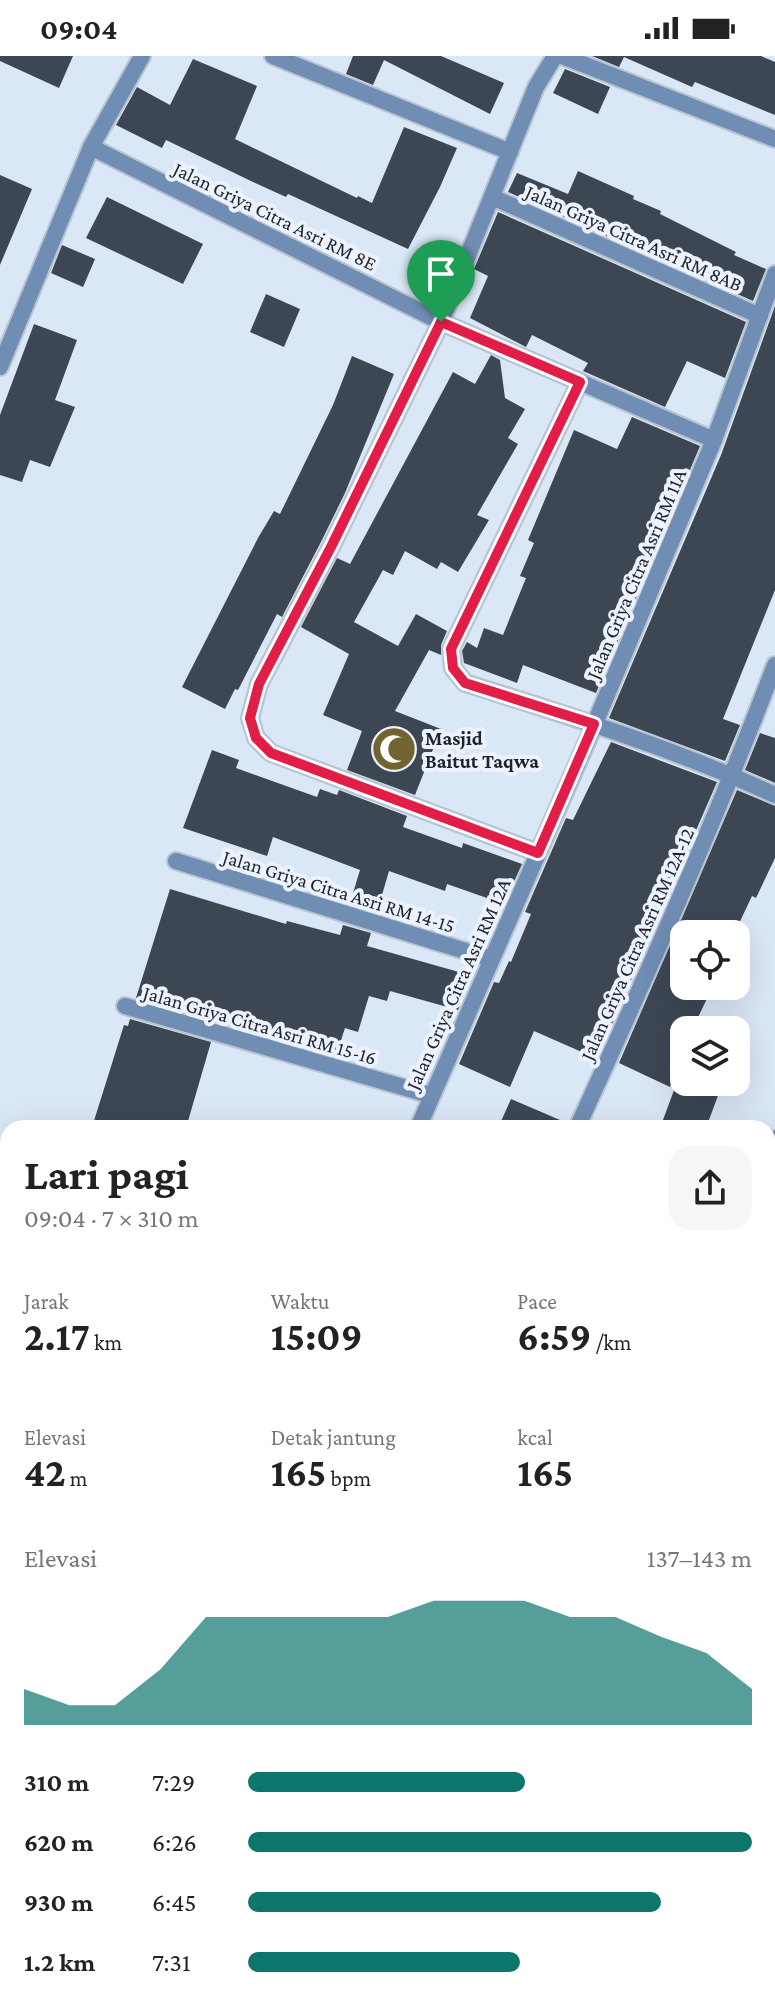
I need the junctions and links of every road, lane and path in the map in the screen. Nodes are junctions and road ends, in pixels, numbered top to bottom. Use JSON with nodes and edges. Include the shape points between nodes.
{"nodes":[{"id":1,"x":142,"y":56,"type":"edge"},
{"id":2,"x":273,"y":56,"type":"edge"},
{"id":3,"x":555,"y":56,"type":"edge"},
{"id":4,"x":562,"y":56,"type":"edge"},
{"id":5,"x":775,"y":139,"type":"edge"},
{"id":6,"x":91,"y":147,"type":"junction"},
{"id":7,"x":510,"y":152,"type":"junction"},
{"id":8,"x":492,"y":197,"type":"junction"},
{"id":9,"x":775,"y":274,"type":"edge"},
{"id":10,"x":760,"y":316,"type":"junction"},
{"id":11,"x":441,"y":322,"type":"junction"},
{"id":12,"x":0,"y":367,"type":"edge"},
{"id":13,"x":580,"y":382,"type":"junction"},
{"id":14,"x":714,"y":440,"type":"junction"},
{"id":15,"x":775,"y":665,"type":"edge"},
{"id":16,"x":594,"y":724,"type":"junction"},
{"id":17,"x":732,"y":776,"type":"junction"},
{"id":18,"x":775,"y":795,"type":"edge"},
{"id":19,"x":538,"y":853,"type":"junction"},
{"id":20,"x":176,"y":861,"type":"dead end"},
{"id":21,"x":491,"y":959,"type":"junction"},
{"id":22,"x":125,"y":1006,"type":"dead end"},
{"id":23,"x":430,"y":1095,"type":"junction"},
{"id":24,"x":421,"y":1120,"type":"edge"},
{"id":25,"x":581,"y":1120,"type":"edge"}],
"edges":[{"from":1,"to":6,"type":"street"},
{"from":2,"to":7,"type":"street"},
{"from":3,"to":7,"type":"street","via":[[536,87]]},
{"from":4,"to":5,"type":"street"},
{"from":6,"to":11,"type":"street","name":"Jalan Griya Citra Asri RM 8E"},
{"from":6,"to":12,"type":"street"},
{"from":7,"to":8,"type":"street"},
{"from":8,"to":10,"type":"street","name":"Jalan Griya Citra Asri RM 8AB"},
{"from":8,"to":11,"type":"street"},
{"from":9,"to":10,"type":"street","name":"Jalan Griya Citra Asri RM 11A"},
{"from":10,"to":14,"type":"street","name":"Jalan Griya Citra Asri RM 11A"},
{"from":11,"to":13,"type":"street","name":"Jalan Griya Citra Asri RM 8E"},
{"from":11,"to":19,"type":"street","via":[[259,684],[250,718],[256,738],[271,753]]},
{"from":13,"to":14,"type":"street","name":"Jalan Griya Citra Asri RM 8E"},
{"from":13,"to":16,"type":"street","via":[[451,649],[453,668],[465,683]]},
{"from":14,"to":16,"type":"street","name":"Jalan Griya Citra Asri RM 11A"},
{"from":15,"to":17,"type":"street","name":"Jalan Griya Citra Asri RM 12A-12"},
{"from":16,"to":17,"type":"street"},
{"from":16,"to":19,"type":"street","name":"Jalan Griya Citra Asri RM 12A"},
{"from":17,"to":18,"type":"street"},
{"from":17,"to":25,"type":"street","name":"Jalan Griya Citra Asri RM 12A-12"},
{"from":19,"to":21,"type":"street","name":"Jalan Griya Citra Asri RM 12A"},
{"from":20,"to":21,"type":"street","name":"Jalan Griya Citra Asri RM 14-15"},
{"from":21,"to":23,"type":"street","name":"Jalan Griya Citra Asri RM 12A"},
{"from":22,"to":23,"type":"street","name":"Jalan Griya Citra Asri RM 15-16"},
{"from":23,"to":24,"type":"street","name":"Jalan Griya Citra Asri RM 12A"}]}
